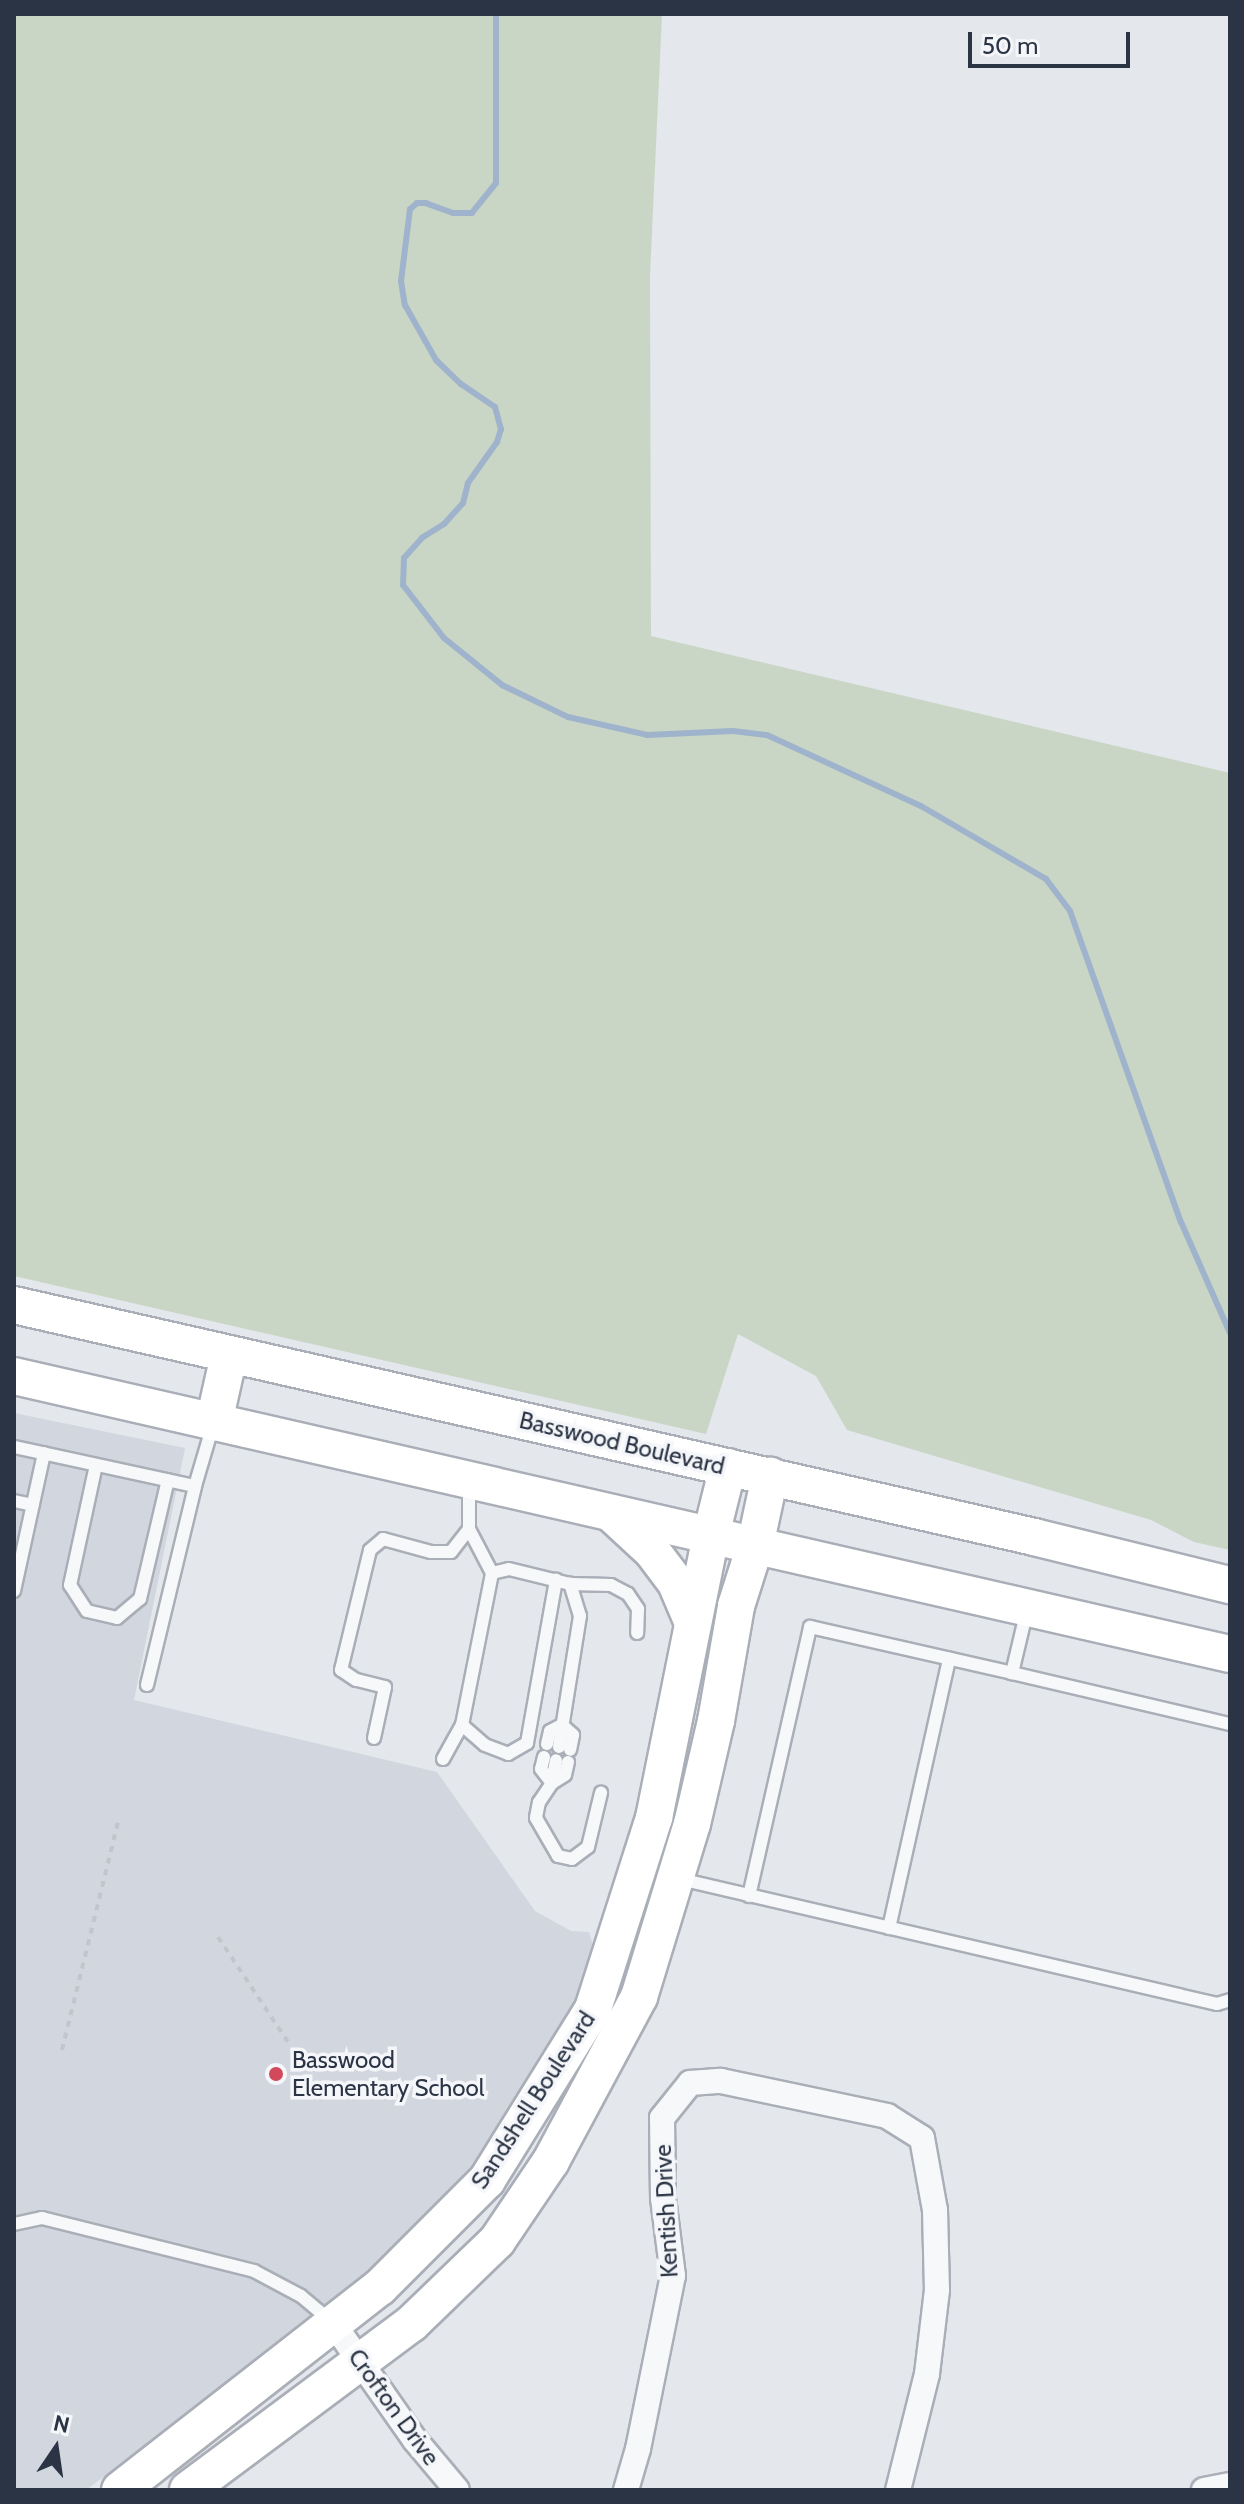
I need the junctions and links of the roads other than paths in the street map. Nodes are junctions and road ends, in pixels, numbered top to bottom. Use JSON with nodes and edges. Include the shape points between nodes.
{"nodes":[{"id":1,"x":14,"y":1305,"type":"edge"},
{"id":2,"x":229,"y":1355,"type":"junction"},
{"id":3,"x":14,"y":1376,"type":"edge"},
{"id":4,"x":214,"y":1422,"type":"junction"},
{"id":5,"x":14,"y":1447,"type":"edge"},
{"id":6,"x":44,"y":1453,"type":"junction"},
{"id":7,"x":96,"y":1465,"type":"junction"},
{"id":8,"x":728,"y":1467,"type":"junction"},
{"id":9,"x":770,"y":1476,"type":"junction"},
{"id":10,"x":168,"y":1480,"type":"junction"},
{"id":11,"x":469,"y":1480,"type":"junction"},
{"id":12,"x":195,"y":1486,"type":"junction"},
{"id":13,"x":14,"y":1501,"type":"edge"},
{"id":14,"x":33,"y":1505,"type":"junction"},
{"id":15,"x":610,"y":1512,"type":"junction"},
{"id":16,"x":469,"y":1529,"type":"junction"},
{"id":17,"x":711,"y":1535,"type":"junction"},
{"id":18,"x":755,"y":1546,"type":"junction"},
{"id":19,"x":492,"y":1573,"type":"junction"},
{"id":20,"x":556,"y":1580,"type":"junction"},
{"id":21,"x":570,"y":1584,"type":"junction"},
{"id":22,"x":1230,"y":1585,"type":"edge"},
{"id":23,"x":14,"y":1591,"type":"edge"},
{"id":24,"x":1028,"y":1607,"type":"junction"},
{"id":25,"x":693,"y":1623,"type":"junction"},
{"id":26,"x":637,"y":1633,"type":"dead end"},
{"id":27,"x":1230,"y":1654,"type":"edge"},
{"id":28,"x":949,"y":1659,"type":"junction"},
{"id":29,"x":1012,"y":1673,"type":"junction"},
{"id":30,"x":147,"y":1685,"type":"dead end"},
{"id":31,"x":1230,"y":1724,"type":"edge"},
{"id":32,"x":462,"y":1725,"type":"junction"},
{"id":33,"x":374,"y":1738,"type":"dead end"},
{"id":34,"x":557,"y":1753,"type":"junction"},
{"id":35,"x":443,"y":1759,"type":"dead end"},
{"id":36,"x":552,"y":1783,"type":"junction"},
{"id":37,"x":601,"y":1793,"type":"dead end"},
{"id":38,"x":677,"y":1878,"type":"junction"},
{"id":39,"x":749,"y":1896,"type":"junction"},
{"id":40,"x":889,"y":1928,"type":"junction"},
{"id":41,"x":1230,"y":2000,"type":"edge"},
{"id":42,"x":14,"y":2224,"type":"edge"},
{"id":43,"x":333,"y":2323,"type":"junction"},
{"id":44,"x":362,"y":2362,"type":"junction"},
{"id":45,"x":1230,"y":2485,"type":"edge"},
{"id":46,"x":120,"y":2490,"type":"edge"},
{"id":47,"x":188,"y":2490,"type":"edge"},
{"id":48,"x":457,"y":2490,"type":"edge"},
{"id":49,"x":626,"y":2490,"type":"edge"},
{"id":50,"x":898,"y":2490,"type":"edge"},
{"id":51,"x":1204,"y":2490,"type":"edge"}],
"edges":[{"from":1,"to":2,"type":"main road","name":"Basswood Boulevard"},
{"from":2,"to":4,"type":"main road"},
{"from":2,"to":8,"type":"main road","name":"Basswood Boulevard"},
{"from":3,"to":4,"type":"main road"},
{"from":4,"to":11,"type":"main road"},
{"from":4,"to":12,"type":"lane"},
{"from":5,"to":6,"type":"lane"},
{"from":6,"to":7,"type":"lane"},
{"from":6,"to":14,"type":"lane"},
{"from":7,"to":10,"type":"lane"},
{"from":7,"to":10,"type":"lane","via":[[70,1585],[87,1611],[117,1618],[140,1599]]},
{"from":8,"to":9,"type":"main road","name":"Basswood Boulevard"},
{"from":8,"to":17,"type":"main road","name":"Sandshell Boulevard"},
{"from":9,"to":18,"type":"main road","name":"Sandshell Boulevard"},
{"from":9,"to":22,"type":"main road","name":"Basswood Boulevard"},
{"from":10,"to":12,"type":"lane"},
{"from":11,"to":15,"type":"main road"},
{"from":11,"to":16,"type":"lane"},
{"from":12,"to":30,"type":"lane"},
{"from":13,"to":14,"type":"lane"},
{"from":14,"to":23,"type":"lane"},
{"from":15,"to":17,"type":"main road"},
{"from":15,"to":25,"type":"main road","via":[[652,1551],[676,1583]]},
{"from":16,"to":19,"type":"lane"},
{"from":16,"to":33,"type":"lane","via":[[451,1552],[383,1539],[370,1550],[341,1670],[385,1687]]},
{"from":17,"to":18,"type":"main road"},
{"from":17,"to":25,"type":"main road","name":"Sandshell Boulevard"},
{"from":18,"to":24,"type":"main road"},
{"from":18,"to":38,"type":"main road","name":"Sandshell Boulevard","via":[[736,1606],[716,1721]]},
{"from":19,"to":20,"type":"lane","via":[[509,1569]]},
{"from":19,"to":32,"type":"lane"},
{"from":20,"to":21,"type":"lane"},
{"from":20,"to":32,"type":"lane","via":[[527,1743],[508,1754],[485,1745]]},
{"from":21,"to":26,"type":"lane","via":[[595,1582],[628,1594],[638,1609]]},
{"from":21,"to":34,"type":"lane","via":[[580,1616]]},
{"from":24,"to":27,"type":"main road"},
{"from":24,"to":29,"type":"lane"},
{"from":25,"to":43,"type":"main road","name":"Sandshell Boulevard","via":[[654,1818],[593,2009],[487,2180],[380,2287]]},
{"from":28,"to":29,"type":"lane"},
{"from":28,"to":39,"type":"lane","via":[[810,1627]]},
{"from":28,"to":40,"type":"lane"},
{"from":29,"to":31,"type":"lane"},
{"from":32,"to":35,"type":"lane"},
{"from":34,"to":36,"type":"lane","via":[[565,1775]]},
{"from":34,"to":36,"type":"lane","via":[[541,1769]]},
{"from":36,"to":37,"type":"lane","via":[[536,1818],[558,1856],[572,1859],[588,1847]]},
{"from":38,"to":39,"type":"lane"},
{"from":38,"to":44,"type":"main road","name":"Sandshell Boulevard","via":[[639,1997],[551,2161],[497,2241],[411,2324]]},
{"from":39,"to":40,"type":"lane"},
{"from":40,"to":41,"type":"lane","via":[[1217,2004]]},
{"from":42,"to":43,"type":"lane","via":[[42,2218],[254,2271],[301,2296]]},
{"from":43,"to":44,"type":"street","name":"Crofton Drive"},
{"from":43,"to":46,"type":"main road","name":"Sandshell Boulevard"},
{"from":44,"to":47,"type":"main road","name":"Sandshell Boulevard"},
{"from":44,"to":48,"type":"street","name":"Crofton Drive"},
{"from":45,"to":51,"type":"street"},
{"from":49,"to":50,"type":"street","name":"Kentish Drive","via":[[673,2276],[663,2198],[662,2118],[690,2083],[721,2081],[887,2116],[922,2138],[935,2210],[937,2290],[927,2374]]}]}
